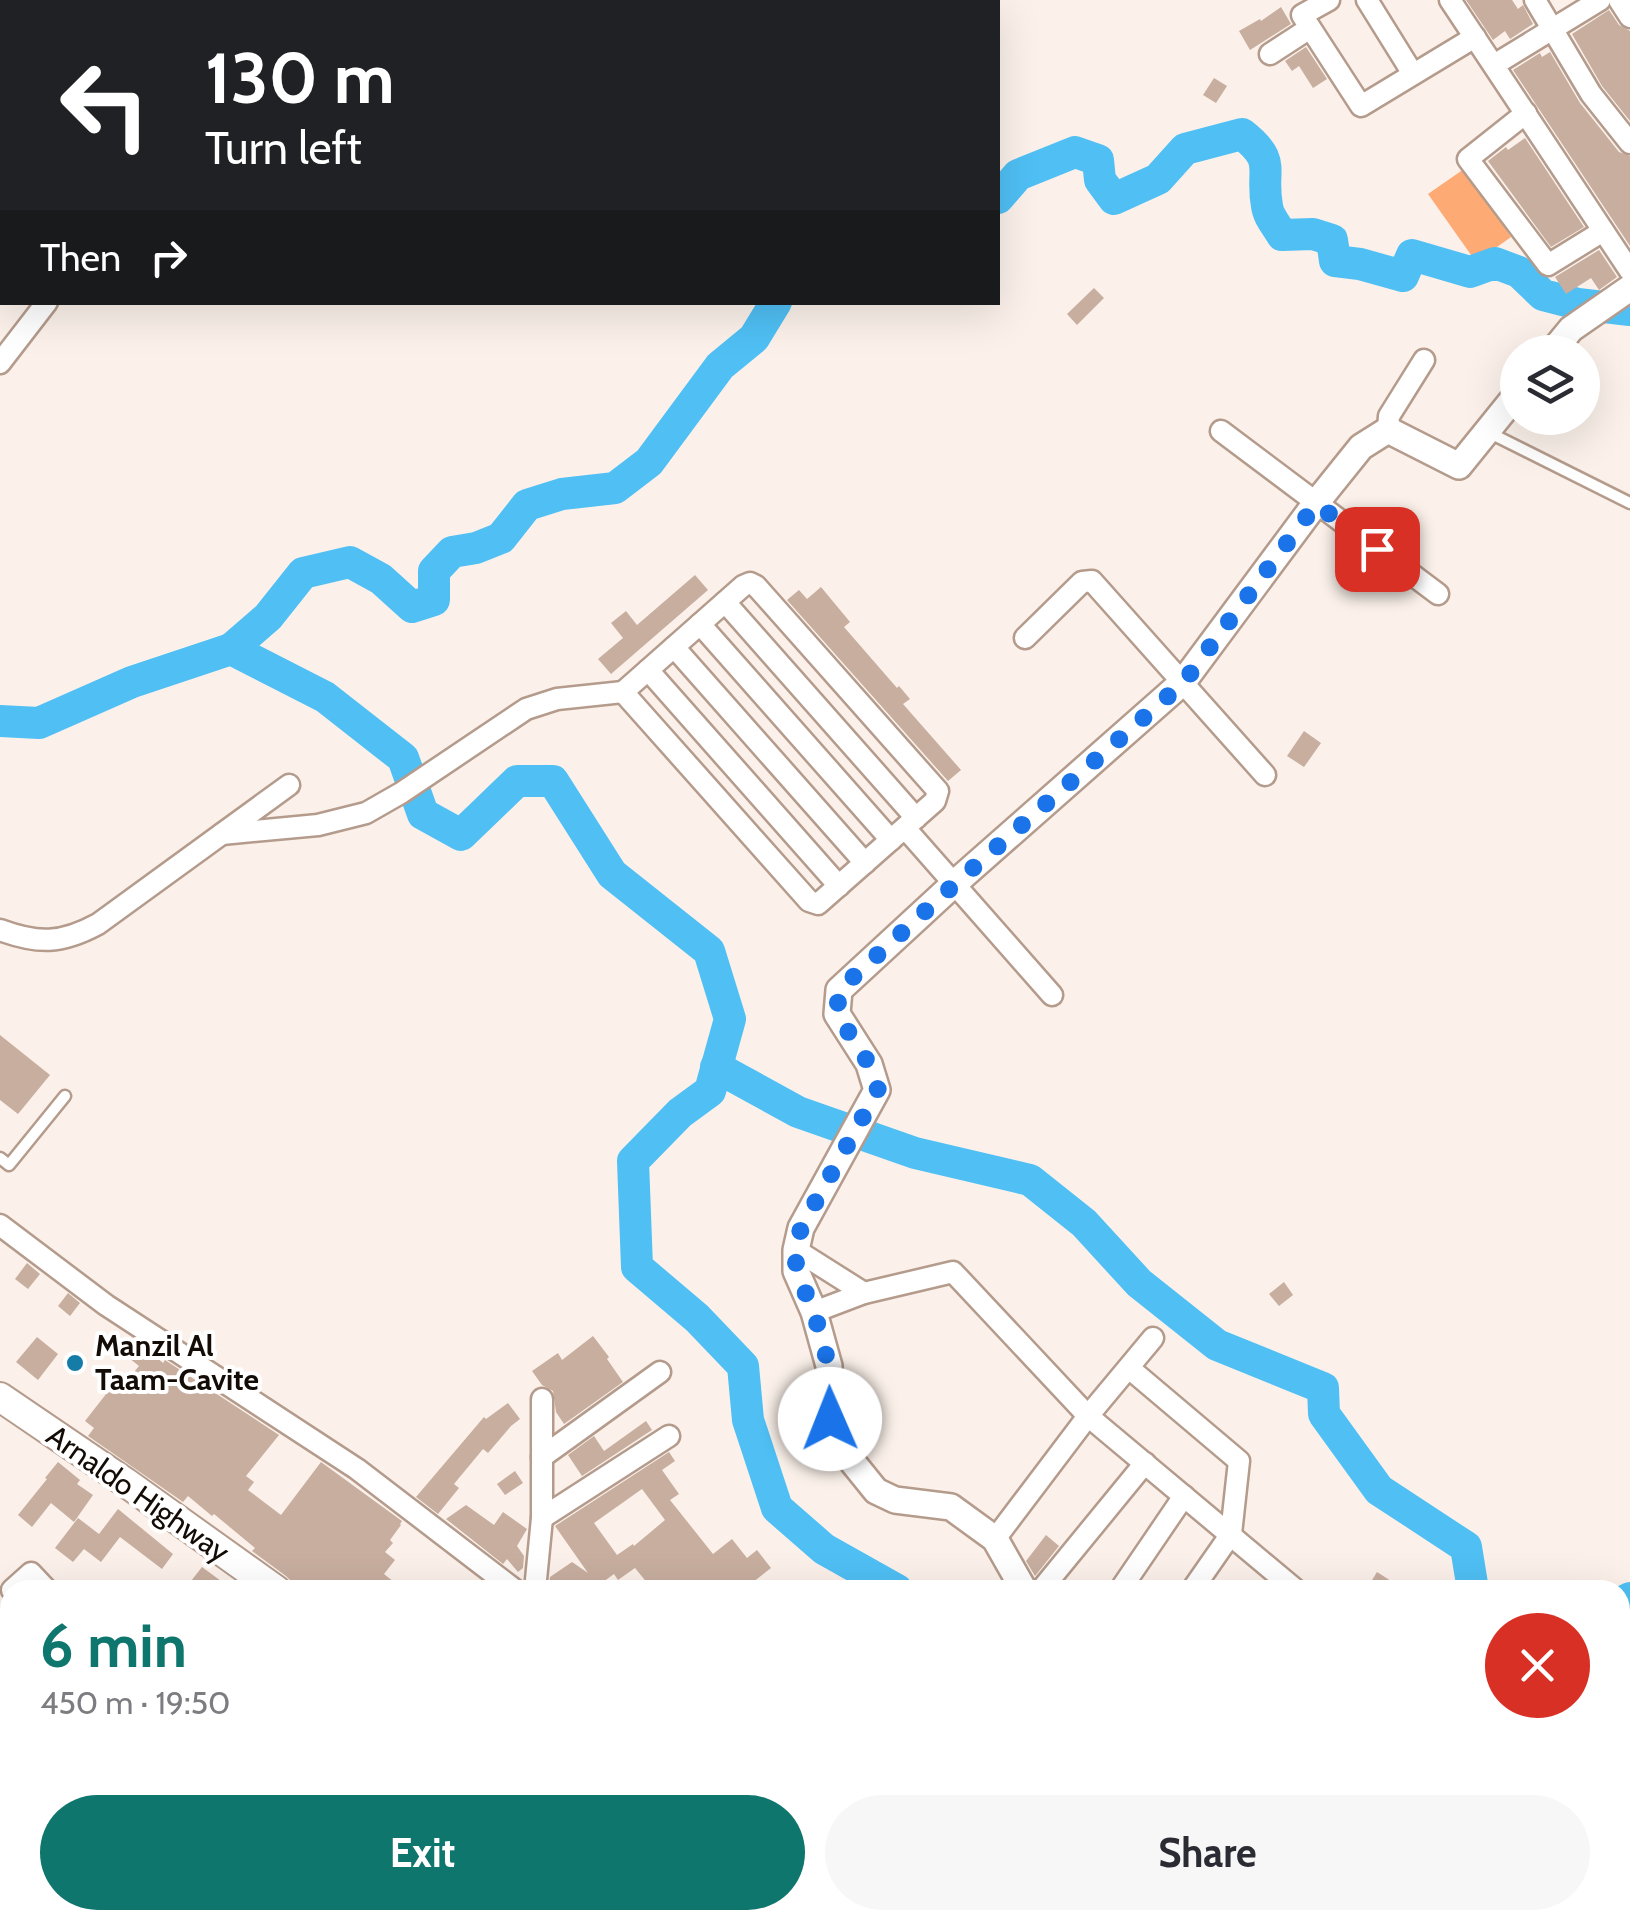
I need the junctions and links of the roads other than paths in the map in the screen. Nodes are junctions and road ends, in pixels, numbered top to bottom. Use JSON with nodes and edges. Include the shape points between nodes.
{"nodes":[{"id":1,"x":1329,"y":0,"type":"edge"},
{"id":2,"x":1366,"y":0,"type":"edge"},
{"id":3,"x":1450,"y":0,"type":"edge"},
{"id":4,"x":1535,"y":0,"type":"edge"},
{"id":5,"x":1600,"y":0,"type":"edge"},
{"id":6,"x":1619,"y":0,"type":"edge"},
{"id":7,"x":1630,"y":17,"type":"edge"},
{"id":8,"x":1310,"y":28,"type":"junction"},
{"id":9,"x":1552,"y":29,"type":"junction"},
{"id":10,"x":1474,"y":37,"type":"junction"},
{"id":11,"x":1270,"y":54,"type":"dead end"},
{"id":12,"x":1494,"y":65,"type":"junction"},
{"id":13,"x":1413,"y":74,"type":"junction"},
{"id":14,"x":1526,"y":113,"type":"junction"},
{"id":15,"x":1630,"y":142,"type":"edge"},
{"id":16,"x":1603,"y":230,"type":"junction"},
{"id":17,"x":1630,"y":271,"type":"edge"},
{"id":18,"x":1624,"y":292,"type":"edge"},
{"id":19,"x":45,"y":305,"type":"edge"},
{"id":20,"x":1566,"y":335,"type":"edge"},
{"id":21,"x":1424,"y":360,"type":"dead end"},
{"id":22,"x":0,"y":363,"type":"edge"},
{"id":23,"x":1500,"y":415,"type":"edge"},
{"id":24,"x":1388,"y":430,"type":"junction"},
{"id":25,"x":1487,"y":431,"type":"junction"},
{"id":26,"x":1221,"y":432,"type":"dead end"},
{"id":27,"x":1316,"y":504,"type":"junction"},
{"id":28,"x":1630,"y":504,"type":"edge"},
{"id":29,"x":1438,"y":594,"type":"dead end"},
{"id":30,"x":726,"y":602,"type":"junction"},
{"id":31,"x":700,"y":624,"type":"junction"},
{"id":32,"x":1025,"y":638,"type":"dead end"},
{"id":33,"x":674,"y":647,"type":"junction"},
{"id":34,"x":648,"y":670,"type":"junction"},
{"id":35,"x":1184,"y":682,"type":"junction"},
{"id":36,"x":623,"y":692,"type":"junction"},
{"id":37,"x":1266,"y":775,"type":"dead end"},
{"id":38,"x":289,"y":784,"type":"dead end"},
{"id":39,"x":904,"y":829,"type":"junction"},
{"id":40,"x":222,"y":834,"type":"junction"},
{"id":41,"x":865,"y":863,"type":"junction"},
{"id":42,"x":956,"y":883,"type":"junction"},
{"id":43,"x":839,"y":886,"type":"junction"},
{"id":44,"x":0,"y":930,"type":"edge"},
{"id":45,"x":1052,"y":995,"type":"dead end"},
{"id":46,"x":65,"y":1096,"type":"dead end"},
{"id":47,"x":0,"y":1158,"type":"edge"},
{"id":48,"x":0,"y":1225,"type":"edge"},
{"id":49,"x":796,"y":1250,"type":"junction"},
{"id":50,"x":864,"y":1293,"type":"junction"},
{"id":51,"x":814,"y":1312,"type":"junction"},
{"id":52,"x":1154,"y":1338,"type":"dead end"},
{"id":53,"x":1129,"y":1368,"type":"junction"},
{"id":54,"x":660,"y":1372,"type":"dead end"},
{"id":55,"x":0,"y":1397,"type":"edge"},
{"id":56,"x":542,"y":1399,"type":"dead end"},
{"id":57,"x":1088,"y":1416,"type":"junction"},
{"id":58,"x":670,"y":1436,"type":"dead end"},
{"id":59,"x":542,"y":1457,"type":"junction"},
{"id":60,"x":1145,"y":1462,"type":"junction"},
{"id":61,"x":1184,"y":1496,"type":"junction"},
{"id":62,"x":542,"y":1518,"type":"junction"},
{"id":63,"x":1230,"y":1534,"type":"junction"},
{"id":64,"x":995,"y":1539,"type":"junction"},
{"id":65,"x":253,"y":1580,"type":"edge"},
{"id":66,"x":502,"y":1580,"type":"edge"},
{"id":67,"x":536,"y":1580,"type":"edge"},
{"id":68,"x":1018,"y":1580,"type":"edge"},
{"id":69,"x":1048,"y":1580,"type":"edge"},
{"id":70,"x":1127,"y":1580,"type":"edge"},
{"id":71,"x":1199,"y":1580,"type":"edge"},
{"id":72,"x":1276,"y":1580,"type":"edge"}],
"edges":[{"from":1,"to":8,"type":"street","via":[[1302,15]]},
{"from":2,"to":13,"type":"street"},
{"from":3,"to":10,"type":"street"},
{"from":4,"to":9,"type":"street"},
{"from":5,"to":9,"type":"street"},
{"from":6,"to":7,"type":"street"},
{"from":8,"to":11,"type":"street"},
{"from":8,"to":13,"type":"street","via":[[1361,106]]},
{"from":9,"to":12,"type":"street"},
{"from":9,"to":15,"type":"street"},
{"from":10,"to":12,"type":"street"},
{"from":10,"to":13,"type":"street"},
{"from":12,"to":14,"type":"street"},
{"from":14,"to":16,"type":"street"},
{"from":14,"to":16,"type":"street","via":[[1468,159],[1548,265]]},
{"from":16,"to":17,"type":"street"},
{"from":18,"to":20,"type":"street"},
{"from":19,"to":22,"type":"street"},
{"from":21,"to":24,"type":"street"},
{"from":23,"to":25,"type":"street"},
{"from":24,"to":25,"type":"street","via":[[1459,466]]},
{"from":24,"to":27,"type":"street","via":[[1361,447]]},
{"from":25,"to":28,"type":"lane"},
{"from":26,"to":27,"type":"street"},
{"from":27,"to":29,"type":"street"},
{"from":27,"to":35,"type":"street"},
{"from":30,"to":31,"type":"street"},
{"from":30,"to":39,"type":"street"},
{"from":30,"to":39,"type":"street","via":[[746,584],[756,586],[936,788],[938,798]]},
{"from":31,"to":33,"type":"street"},
{"from":31,"to":39,"type":"street"},
{"from":32,"to":35,"type":"street","via":[[1082,582],[1092,581]]},
{"from":33,"to":34,"type":"street"},
{"from":33,"to":41,"type":"street"},
{"from":34,"to":36,"type":"street"},
{"from":34,"to":43,"type":"street"},
{"from":35,"to":37,"type":"street"},
{"from":35,"to":42,"type":"street"},
{"from":36,"to":40,"type":"street","via":[[557,699],[526,710],[366,813]]},
{"from":36,"to":43,"type":"street","via":[[812,904]]},
{"from":38,"to":40,"type":"street"},
{"from":39,"to":41,"type":"street"},
{"from":39,"to":42,"type":"street"},
{"from":40,"to":44,"type":"street","via":[[79,935],[45,941]]},
{"from":41,"to":43,"type":"street"},
{"from":42,"to":45,"type":"street"},
{"from":42,"to":49,"type":"street","via":[[839,990],[837,1014],[878,1090],[801,1228]]},
{"from":46,"to":47,"type":"lane","via":[[10,1166]]},
{"from":48,"to":66,"type":"street","via":[[106,1305],[357,1470]]},
{"from":49,"to":50,"type":"street"},
{"from":49,"to":51,"type":"street","via":[[796,1271]]},
{"from":50,"to":51,"type":"street"},
{"from":50,"to":57,"type":"street","via":[[953,1272]]},
{"from":51,"to":64,"type":"street","via":[[829,1366],[830,1419],[838,1444],[876,1491],[951,1508]]},
{"from":52,"to":53,"type":"street"},
{"from":53,"to":57,"type":"street"},
{"from":53,"to":63,"type":"street","via":[[1239,1462]]},
{"from":54,"to":59,"type":"street"},
{"from":55,"to":65,"type":"main road","name":"Arnaldo Highway"},
{"from":56,"to":59,"type":"street"},
{"from":57,"to":60,"type":"street"},
{"from":57,"to":64,"type":"street"},
{"from":58,"to":62,"type":"street"},
{"from":59,"to":62,"type":"street"},
{"from":60,"to":61,"type":"street"},
{"from":60,"to":69,"type":"street"},
{"from":61,"to":63,"type":"street"},
{"from":61,"to":70,"type":"street"},
{"from":62,"to":67,"type":"street"},
{"from":63,"to":71,"type":"street"},
{"from":63,"to":72,"type":"street"},
{"from":64,"to":68,"type":"street"}]}
